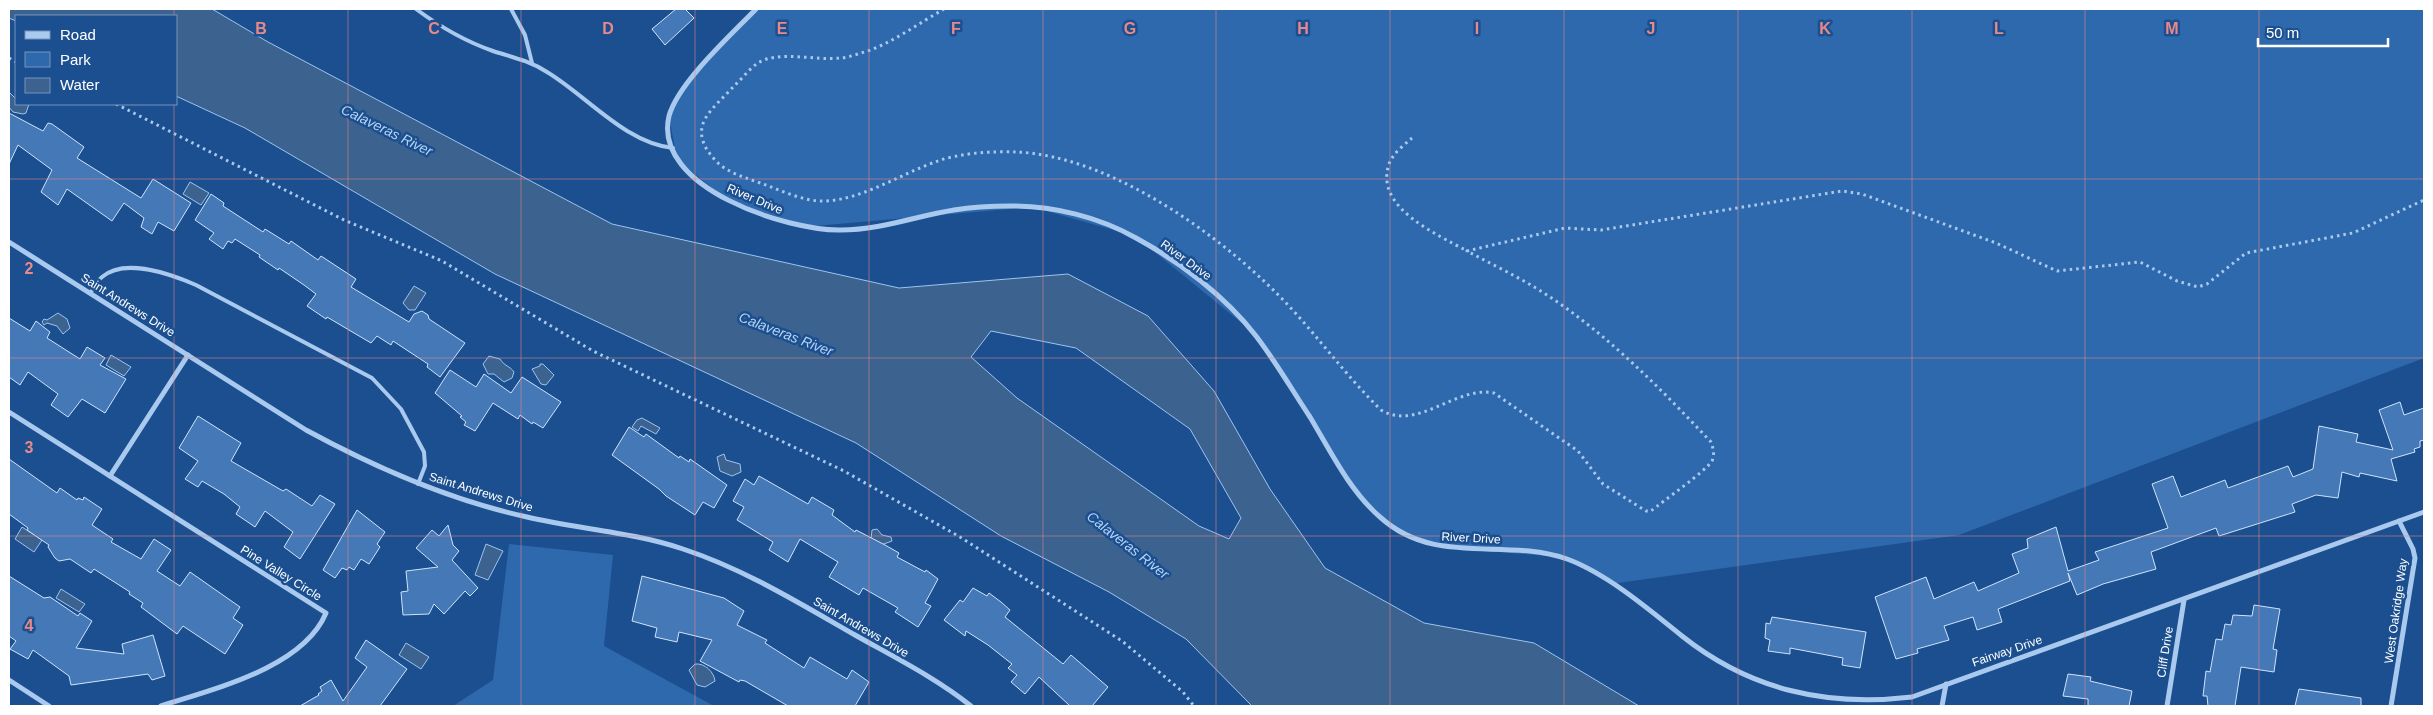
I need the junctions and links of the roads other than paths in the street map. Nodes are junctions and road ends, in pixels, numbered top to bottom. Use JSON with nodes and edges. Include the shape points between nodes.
{"nodes":[{"id":1,"x":416,"y":9,"type":"edge"},
{"id":2,"x":511,"y":9,"type":"edge"},
{"id":3,"x":756,"y":9,"type":"edge"},
{"id":4,"x":532,"y":63,"type":"junction"},
{"id":5,"x":673,"y":148,"type":"junction"},
{"id":6,"x":9,"y":242,"type":"edge"},
{"id":7,"x":90,"y":293,"type":"junction"},
{"id":8,"x":188,"y":355,"type":"junction"},
{"id":9,"x":9,"y":412,"type":"edge"},
{"id":10,"x":110,"y":476,"type":"junction"},
{"id":11,"x":418,"y":484,"type":"junction"},
{"id":12,"x":2424,"y":512,"type":"edge"},
{"id":13,"x":2399,"y":521,"type":"junction"},
{"id":14,"x":1611,"y":584,"type":"joint"},
{"id":15,"x":2184,"y":600,"type":"junction"},
{"id":16,"x":9,"y":680,"type":"edge"},
{"id":17,"x":1946,"y":684,"type":"junction"},
{"id":18,"x":49,"y":706,"type":"edge"},
{"id":19,"x":161,"y":706,"type":"edge"},
{"id":20,"x":971,"y":706,"type":"edge"},
{"id":21,"x":1942,"y":706,"type":"edge"},
{"id":22,"x":2167,"y":706,"type":"edge"},
{"id":23,"x":2391,"y":706,"type":"edge"}],
"edges":[{"from":1,"to":4,"type":"lane","via":[[466,39]]},
{"from":2,"to":4,"type":"lane","via":[[525,35]]},
{"from":3,"to":5,"type":"street","name":"River Drive","via":[[677,98],[669,116],[668,133]]},
{"from":4,"to":5,"type":"lane","via":[[580,94],[617,124],[660,147]]},
{"from":5,"to":14,"type":"street","name":"River Drive","via":[[678,160],[706,188],[758,214],[804,227],[862,229],[955,210],[1024,206],[1069,212],[1135,236],[1202,282],[1254,333],[1348,481],[1379,517],[1395,529],[1427,544],[1448,548],[1509,550],[1561,557],[1582,565]]},
{"from":6,"to":7,"type":"street","name":"Saint Andrews Drive"},
{"from":7,"to":8,"type":"street","name":"Saint Andrews Drive"},
{"from":7,"to":11,"type":"lane","via":[[102,276],[116,271],[136,268],[167,273],[196,285],[372,378],[401,409],[424,452],[425,466]]},
{"from":8,"to":10,"type":"street"},
{"from":8,"to":11,"type":"street","name":"Saint Andrews Drive","via":[[306,430],[353,456]]},
{"from":9,"to":10,"type":"street","name":"Pine Valley Circle"},
{"from":10,"to":19,"type":"street","name":"Pine Valley Circle","via":[[326,614],[298,648],[276,664]]},
{"from":11,"to":20,"type":"street","name":"Saint Andrews Drive","via":[[525,517],[681,548],[722,563],[758,580],[926,676]]},
{"from":12,"to":13,"type":"street","name":"Fairway Drive"},
{"from":13,"to":15,"type":"street","name":"Fairway Drive"},
{"from":13,"to":23,"type":"street","name":"West Oakridge Way","via":[[2415,558]]},
{"from":14,"to":17,"type":"street","name":"Fairway Drive","via":[[1720,663],[1756,681],[1806,695],[1859,700],[1912,697]]},
{"from":15,"to":17,"type":"street","name":"Fairway Drive"},
{"from":15,"to":22,"type":"street","name":"Cliff Drive"},
{"from":16,"to":18,"type":"street"},
{"from":17,"to":21,"type":"street"}]}
